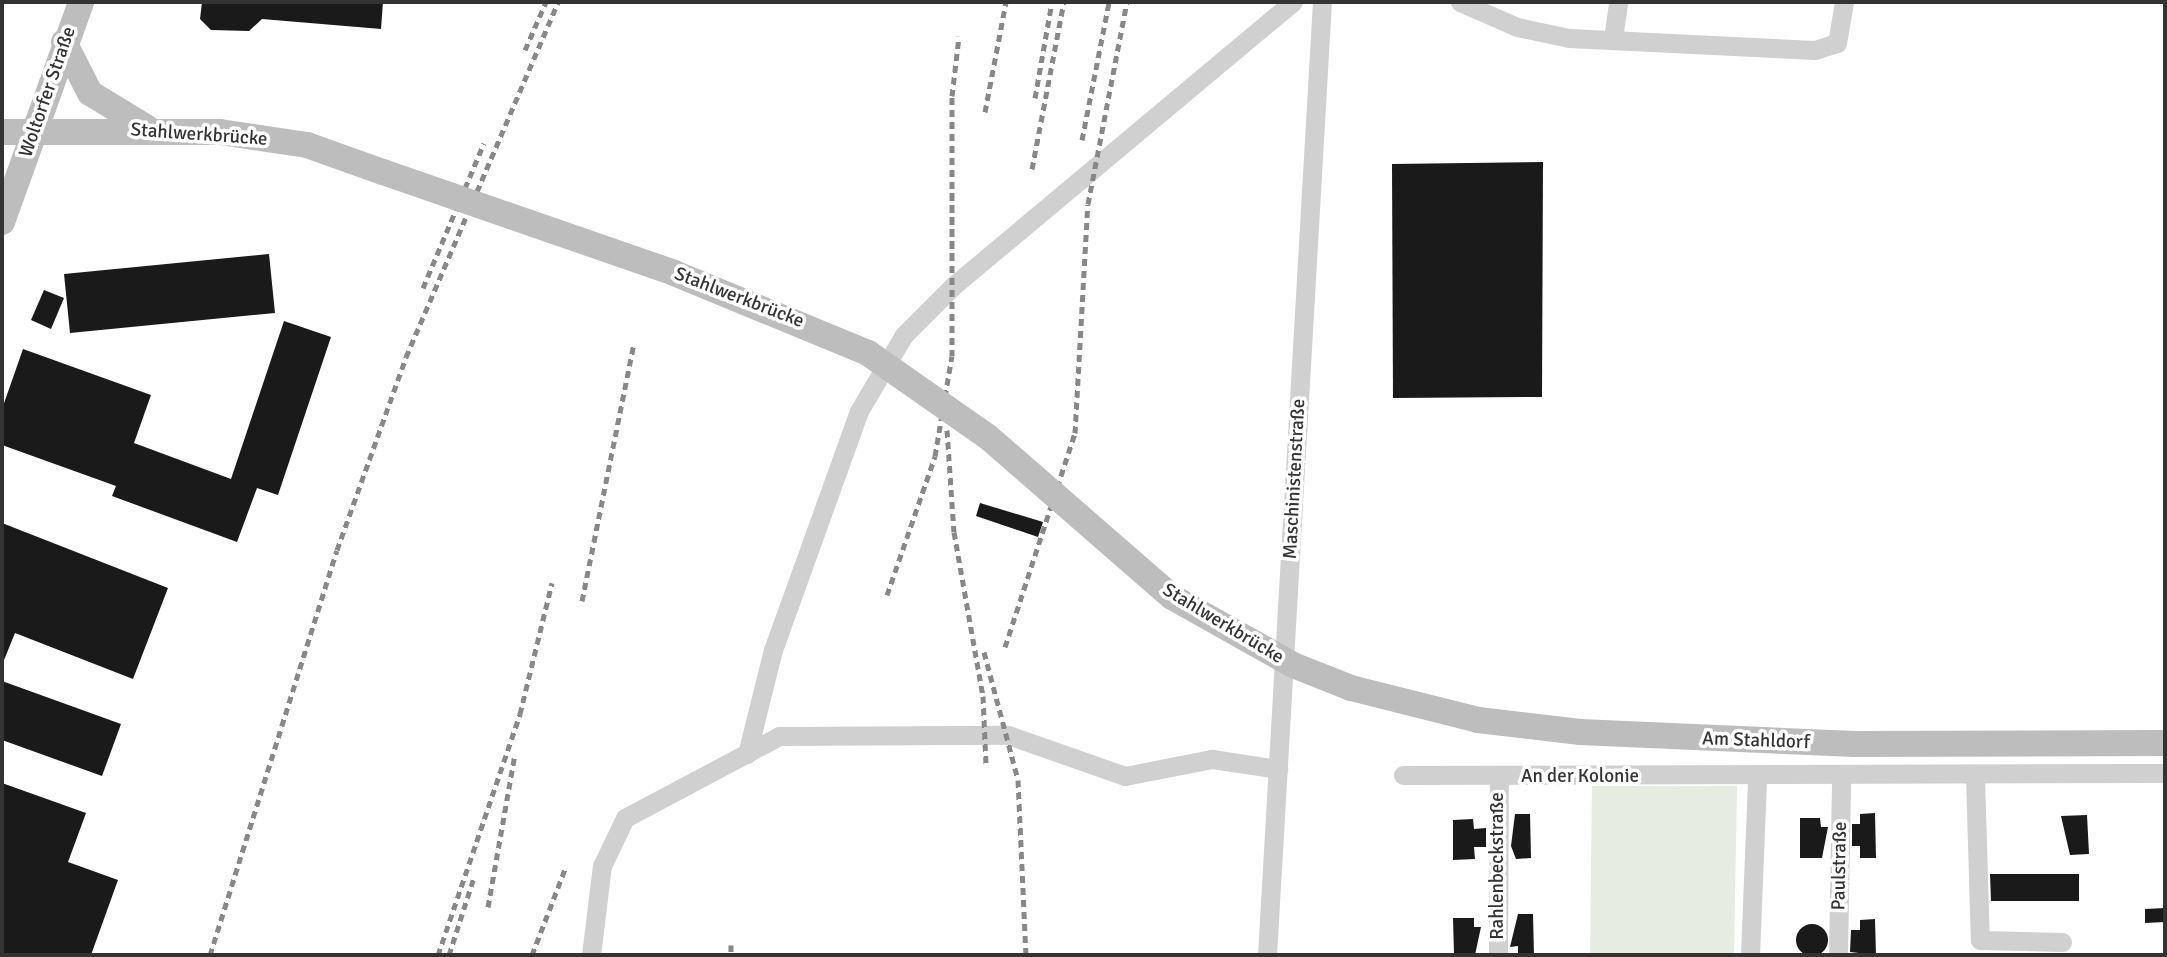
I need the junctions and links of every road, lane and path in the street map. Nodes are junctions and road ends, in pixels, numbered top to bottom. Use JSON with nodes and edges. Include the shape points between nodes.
{"nodes":[{"id":1,"x":81,"y":2,"type":"edge"},
{"id":2,"x":1293,"y":2,"type":"edge"},
{"id":3,"x":1460,"y":2,"type":"edge"},
{"id":4,"x":1618,"y":2,"type":"edge"},
{"id":5,"x":1844,"y":2,"type":"edge"},
{"id":6,"x":1324,"y":3,"type":"edge"},
{"id":7,"x":1613,"y":39,"type":"junction"},
{"id":8,"x":64,"y":42,"type":"junction"},
{"id":9,"x":150,"y":130,"type":"junction"},
{"id":10,"x":34,"y":131,"type":"junction"},
{"id":11,"x":2,"y":132,"type":"edge"},
{"id":12,"x":2,"y":218,"type":"edge"},
{"id":13,"x":1351,"y":688,"type":"joint"},
{"id":14,"x":2165,"y":743,"type":"edge"},
{"id":15,"x":747,"y":754,"type":"junction"},
{"id":16,"x":1278,"y":769,"type":"junction"},
{"id":17,"x":2165,"y":773,"type":"edge"},
{"id":18,"x":1403,"y":775,"type":"dead end"},
{"id":19,"x":1499,"y":776,"type":"junction"},
{"id":20,"x":1975,"y":776,"type":"junction"},
{"id":21,"x":1841,"y":777,"type":"junction"},
{"id":22,"x":1757,"y":778,"type":"junction"},
{"id":23,"x":2062,"y":942,"type":"dead end"},
{"id":24,"x":591,"y":955,"type":"edge"},
{"id":25,"x":1267,"y":955,"type":"edge"},
{"id":26,"x":1498,"y":955,"type":"edge"},
{"id":27,"x":1750,"y":955,"type":"edge"},
{"id":28,"x":1838,"y":955,"type":"edge"}],
"edges":[{"from":1,"to":8,"type":"main road","name":"Woltorfer Straße"},
{"from":2,"to":15,"type":"street","via":[[953,286],[904,335],[859,411],[773,650]]},
{"from":3,"to":7,"type":"street","via":[[1543,33]]},
{"from":4,"to":7,"type":"street"},
{"from":5,"to":7,"type":"street","via":[[1837,43],[1827,49]]},
{"from":6,"to":16,"type":"street","name":"Maschinistenstraße"},
{"from":8,"to":9,"type":"main road","via":[[90,93]]},
{"from":8,"to":10,"type":"main road","name":"Woltorfer Straße"},
{"from":9,"to":10,"type":"main road","name":"Stahlwerkbrücke"},
{"from":9,"to":13,"type":"main road","name":"Stahlwerkbrücke","bridge":true,"via":[[307,145],[698,282],[869,353],[988,437],[1172,597],[1293,666]]},
{"from":10,"to":11,"type":"main road","name":"Stahlwerkbrücke"},
{"from":10,"to":12,"type":"main road","name":"Woltorfer Straße"},
{"from":13,"to":14,"type":"main road","name":"Am Stahldorf","via":[[1478,720],[1580,732],[1855,744]]},
{"from":15,"to":16,"type":"street","via":[[792,732],[985,732],[1125,776],[1212,759]]},
{"from":15,"to":24,"type":"street","via":[[625,818],[602,866]]},
{"from":16,"to":25,"type":"street","name":"Maschinistenstraße"},
{"from":17,"to":20,"type":"street","name":"An der Kolonie"},
{"from":18,"to":19,"type":"street","name":"An der Kolonie"},
{"from":19,"to":22,"type":"street","name":"An der Kolonie"},
{"from":19,"to":26,"type":"street","name":"Rahlenbeckstraße"},
{"from":20,"to":21,"type":"street","name":"An der Kolonie"},
{"from":20,"to":23,"type":"street","via":[[1980,940]]},
{"from":21,"to":22,"type":"street","name":"An der Kolonie"},
{"from":21,"to":28,"type":"street","name":"Paulstraße"},
{"from":22,"to":27,"type":"street"}]}
